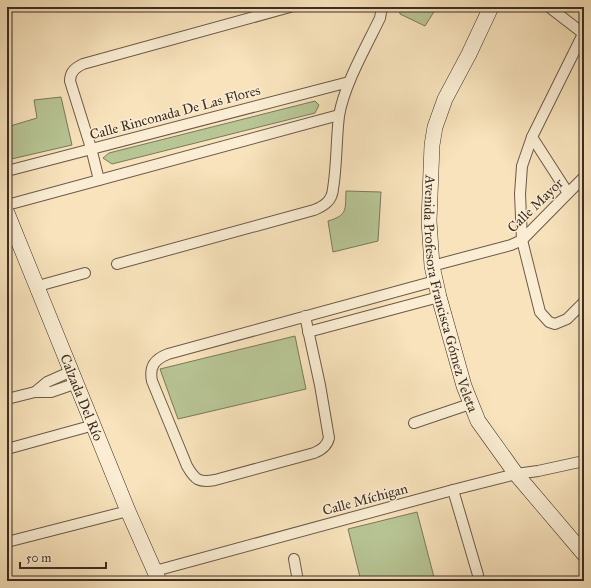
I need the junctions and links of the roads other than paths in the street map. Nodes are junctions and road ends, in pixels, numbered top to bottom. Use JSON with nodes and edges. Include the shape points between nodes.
{"nodes":[{"id":1,"x":290,"y":7,"type":"edge"},
{"id":2,"x":382,"y":7,"type":"edge"},
{"id":3,"x":491,"y":7,"type":"edge"},
{"id":4,"x":549,"y":7,"type":"edge"},
{"id":5,"x":584,"y":33,"type":"edge"},
{"id":6,"x":349,"y":82,"type":"junction"},
{"id":7,"x":339,"y":115,"type":"junction"},
{"id":8,"x":532,"y":137,"type":"junction"},
{"id":9,"x":91,"y":148,"type":"junction"},
{"id":10,"x":7,"y":171,"type":"edge"},
{"id":11,"x":584,"y":176,"type":"edge"},
{"id":12,"x":100,"y":180,"type":"junction"},
{"id":13,"x":568,"y":193,"type":"junction"},
{"id":14,"x":7,"y":205,"type":"edge"},
{"id":15,"x":7,"y":213,"type":"edge"},
{"id":16,"x":522,"y":240,"type":"junction"},
{"id":17,"x":117,"y":264,"type":"dead end"},
{"id":18,"x":85,"y":273,"type":"dead end"},
{"id":19,"x":434,"y":274,"type":"junction"},
{"id":20,"x":38,"y":286,"type":"junction"},
{"id":21,"x":439,"y":297,"type":"junction"},
{"id":22,"x":584,"y":302,"type":"edge"},
{"id":23,"x":305,"y":316,"type":"junction"},
{"id":24,"x":308,"y":332,"type":"junction"},
{"id":25,"x":75,"y":377,"type":"junction"},
{"id":26,"x":7,"y":399,"type":"edge"},
{"id":27,"x":470,"y":404,"type":"junction"},
{"id":28,"x":414,"y":423,"type":"dead end"},
{"id":29,"x":94,"y":426,"type":"junction"},
{"id":30,"x":7,"y":449,"type":"edge"},
{"id":31,"x":584,"y":461,"type":"edge"},
{"id":32,"x":516,"y":474,"type":"junction"},
{"id":33,"x":453,"y":490,"type":"junction"},
{"id":34,"x":128,"y":511,"type":"junction"},
{"id":35,"x":7,"y":542,"type":"edge"},
{"id":36,"x":584,"y":554,"type":"edge"},
{"id":37,"x":294,"y":559,"type":"dead end"},
{"id":38,"x":157,"y":576,"type":"edge"},
{"id":39,"x":480,"y":579,"type":"edge"},
{"id":40,"x":298,"y":581,"type":"edge"}],
"edges":[{"from":1,"to":9,"type":"street","via":[[77,67],[70,75],[70,81]]},
{"from":2,"to":6,"type":"street","via":[[380,18]]},
{"from":3,"to":19,"type":"street","name":"Avenida Profesora Francisca Gómez Veleta","via":[[445,99],[435,127],[429,190],[429,227]]},
{"from":4,"to":5,"type":"street"},
{"from":5,"to":8,"type":"street"},
{"from":6,"to":7,"type":"street"},
{"from":6,"to":9,"type":"street","name":"Calle Rinconada De Las Flores"},
{"from":7,"to":12,"type":"street"},
{"from":7,"to":17,"type":"street","via":[[333,191],[328,202],[322,207]]},
{"from":8,"to":13,"type":"street"},
{"from":8,"to":16,"type":"street","via":[[522,166]]},
{"from":9,"to":10,"type":"street","name":"Calle Rinconada De Las Flores"},
{"from":9,"to":12,"type":"street"},
{"from":11,"to":13,"type":"street","name":"Calle Mayor"},
{"from":12,"to":14,"type":"street"},
{"from":13,"to":16,"type":"street","name":"Calle Mayor"},
{"from":15,"to":20,"type":"street","name":"Calzada Del Río"},
{"from":16,"to":19,"type":"street","name":"Calle Mayor"},
{"from":16,"to":22,"type":"street","via":[[540,312],[549,322],[556,324],[567,319]]},
{"from":18,"to":20,"type":"street"},
{"from":19,"to":21,"type":"street","name":"Avenida Profesora Francisca Gómez Veleta"},
{"from":19,"to":23,"type":"street","name":"Calle Mayor"},
{"from":20,"to":25,"type":"street","name":"Calzada Del Río"},
{"from":21,"to":24,"type":"street"},
{"from":21,"to":27,"type":"street","name":"Avenida Profesora Francisca Gómez Veleta"},
{"from":23,"to":24,"type":"street"},
{"from":23,"to":24,"type":"street","name":"Calle Mayor","via":[[168,354],[155,361],[151,367],[152,381],[187,466],[195,478],[200,481],[215,480],[314,454],[325,446],[330,438]]},
{"from":25,"to":26,"type":"street","via":[[51,392],[35,392]]},
{"from":25,"to":29,"type":"street","name":"Calzada Del Río"},
{"from":27,"to":28,"type":"street"},
{"from":27,"to":32,"type":"street","name":"Avenida Profesora Francisca Gómez Veleta","via":[[478,421]]},
{"from":29,"to":30,"type":"street"},
{"from":29,"to":34,"type":"street","name":"Calzada Del Río"},
{"from":31,"to":32,"type":"street","name":"Calle Míchigan"},
{"from":32,"to":33,"type":"street","name":"Calle Míchigan"},
{"from":32,"to":36,"type":"street","name":"Avenida Profesora Francisca Gómez Veleta"},
{"from":33,"to":38,"type":"street","name":"Calle Míchigan"},
{"from":33,"to":39,"type":"street"},
{"from":34,"to":35,"type":"street"},
{"from":34,"to":38,"type":"street","name":"Calzada Del Río"},
{"from":37,"to":40,"type":"street"}]}
